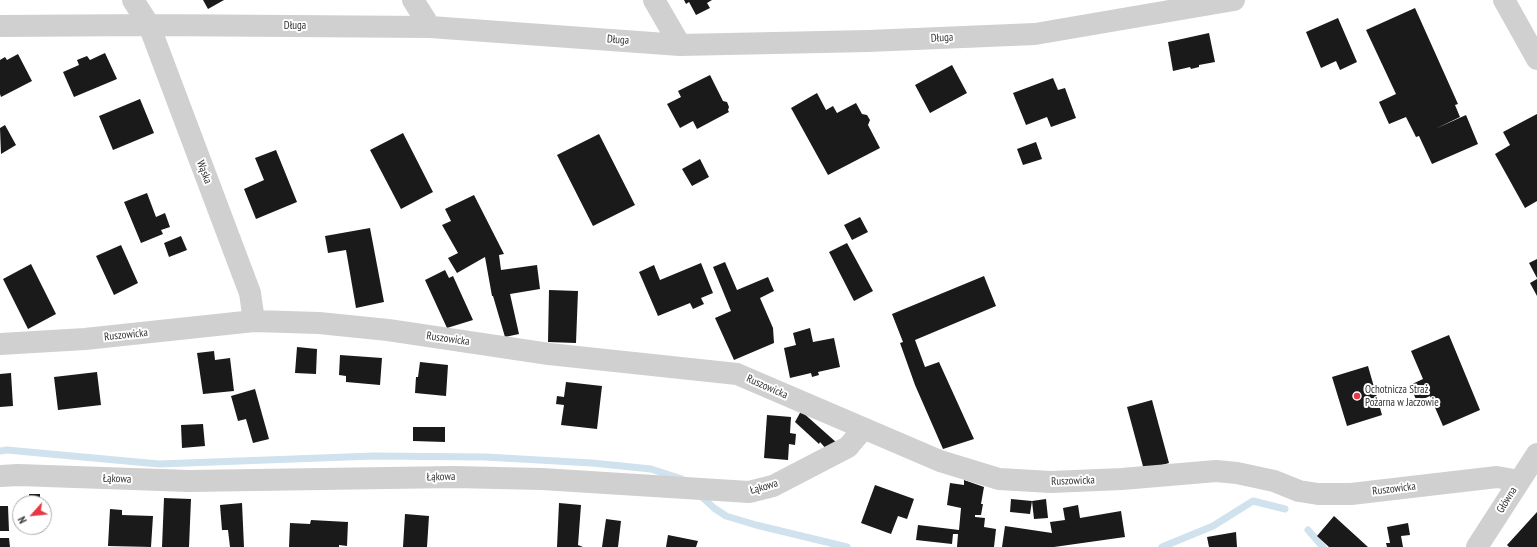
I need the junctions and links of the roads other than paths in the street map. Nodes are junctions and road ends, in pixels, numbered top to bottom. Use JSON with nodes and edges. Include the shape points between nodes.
{"nodes":[{"id":1,"x":133,"y":0,"type":"edge"},
{"id":2,"x":413,"y":0,"type":"edge"},
{"id":3,"x":654,"y":0,"type":"edge"},
{"id":4,"x":1234,"y":0,"type":"edge"},
{"id":5,"x":1504,"y":0,"type":"edge"},
{"id":6,"x":149,"y":25,"type":"junction"},
{"id":7,"x":0,"y":26,"type":"edge"},
{"id":8,"x":430,"y":27,"type":"junction"},
{"id":9,"x":680,"y":45,"type":"junction"},
{"id":10,"x":1537,"y":59,"type":"edge"},
{"id":11,"x":254,"y":321,"type":"junction"},
{"id":12,"x":0,"y":344,"type":"edge"},
{"id":13,"x":863,"y":429,"type":"junction"},
{"id":14,"x":1537,"y":454,"type":"edge"},
{"id":15,"x":0,"y":476,"type":"edge"},
{"id":16,"x":1519,"y":481,"type":"junction"},
{"id":17,"x":1477,"y":547,"type":"edge"}],
"edges":[{"from":1,"to":6,"type":"street","name":"Wąska"},
{"from":2,"to":8,"type":"street"},
{"from":3,"to":9,"type":"street"},
{"from":4,"to":9,"type":"street","name":"Długa","via":[[1035,34]]},
{"from":5,"to":10,"type":"street"},
{"from":6,"to":7,"type":"street","name":"Długa"},
{"from":6,"to":8,"type":"street","name":"Długa"},
{"from":6,"to":11,"type":"street","name":"Wąska","via":[[250,293]]},
{"from":8,"to":9,"type":"street","name":"Długa"},
{"from":11,"to":12,"type":"street","name":"Ruszowicka","via":[[85,339]]},
{"from":11,"to":13,"type":"street","name":"Ruszowicka","via":[[319,323],[388,330],[550,354],[737,374]]},
{"from":13,"to":15,"type":"street","name":"Łąkowa","via":[[848,447],[773,486],[749,492],[476,477],[189,481]]},
{"from":13,"to":16,"type":"street","name":"Ruszowicka","via":[[940,461],[999,479],[1051,482],[1216,471],[1274,481],[1299,491],[1318,494],[1351,494],[1497,476]]},
{"from":14,"to":16,"type":"street","name":"Główna"},
{"from":16,"to":17,"type":"street","name":"Główna"}]}
